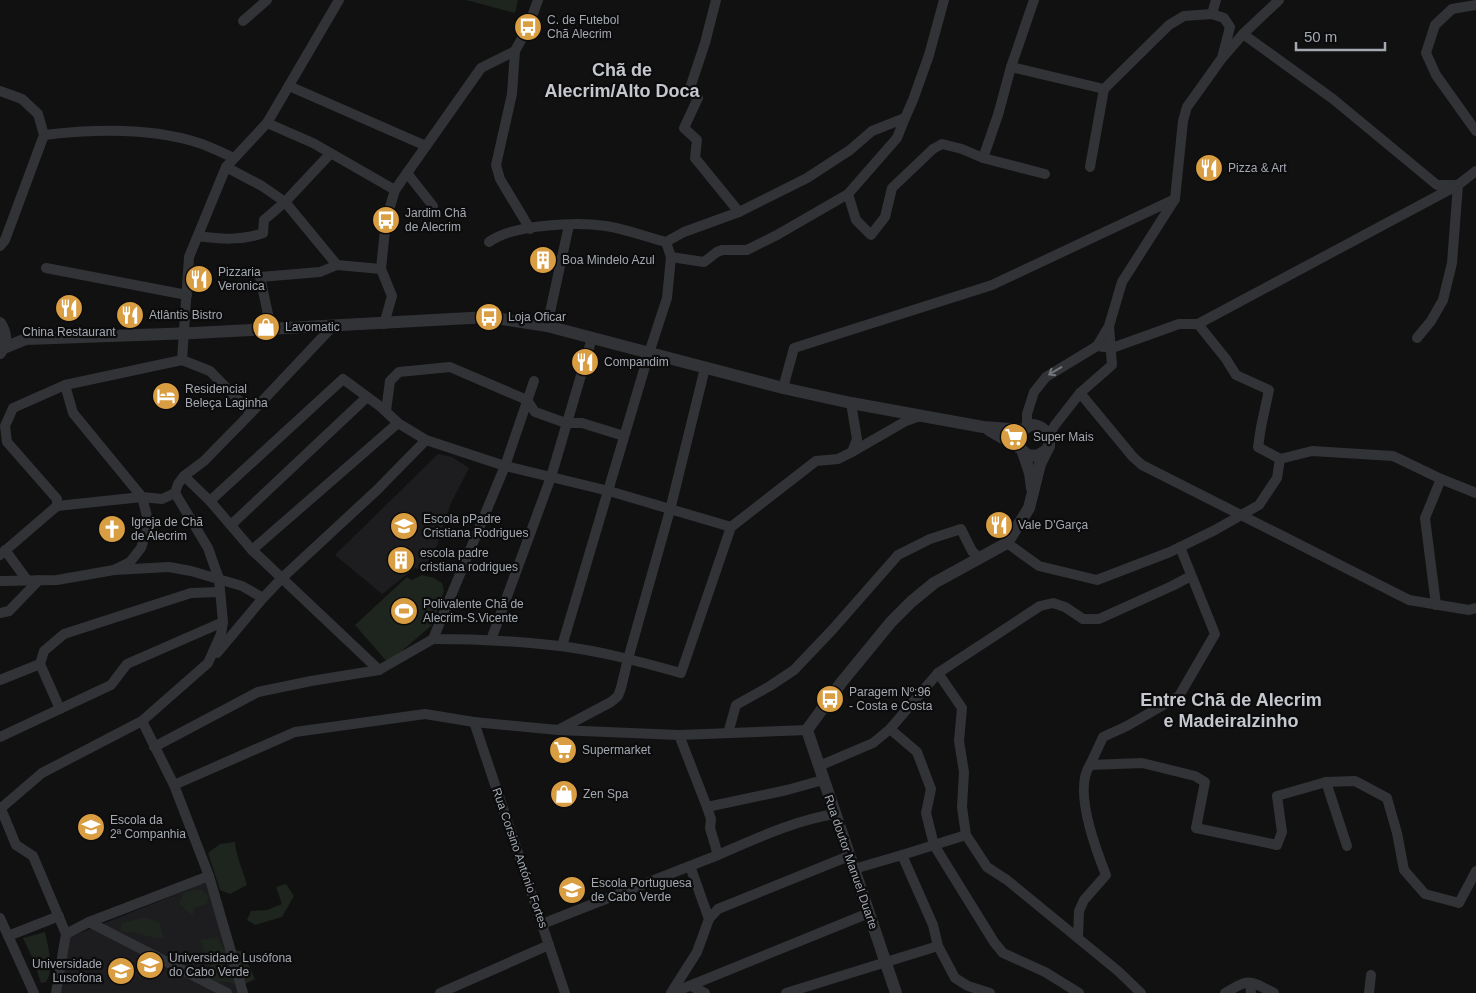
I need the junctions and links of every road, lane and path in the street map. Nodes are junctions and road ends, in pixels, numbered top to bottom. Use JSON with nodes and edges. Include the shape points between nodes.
{"nodes":[{"id":1,"x":267,"y":0,"type":"edge"},
{"id":2,"x":339,"y":0,"type":"edge"},
{"id":3,"x":538,"y":0,"type":"edge"},
{"id":4,"x":716,"y":0,"type":"edge"},
{"id":5,"x":944,"y":0,"type":"edge"},
{"id":6,"x":1034,"y":0,"type":"edge"},
{"id":7,"x":1216,"y":0,"type":"edge"},
{"id":8,"x":1279,"y":0,"type":"edge"},
{"id":9,"x":1476,"y":5,"type":"edge"},
{"id":10,"x":1212,"y":14,"type":"junction"},
{"id":11,"x":243,"y":22,"type":"dead end"},
{"id":12,"x":1243,"y":34,"type":"junction"},
{"id":13,"x":515,"y":51,"type":"junction"},
{"id":14,"x":1222,"y":58,"type":"junction"},
{"id":15,"x":1011,"y":67,"type":"junction"},
{"id":16,"x":289,"y":86,"type":"junction"},
{"id":17,"x":1104,"y":89,"type":"junction"},
{"id":18,"x":0,"y":90,"type":"edge"},
{"id":19,"x":905,"y":118,"type":"junction"},
{"id":20,"x":267,"y":124,"type":"junction"},
{"id":21,"x":1476,"y":131,"type":"edge"},
{"id":22,"x":44,"y":135,"type":"junction"},
{"id":23,"x":426,"y":146,"type":"junction"},
{"id":24,"x":330,"y":154,"type":"junction"},
{"id":25,"x":234,"y":158,"type":"junction"},
{"id":26,"x":983,"y":158,"type":"junction"},
{"id":27,"x":226,"y":167,"type":"junction"},
{"id":28,"x":1090,"y":167,"type":"dead end"},
{"id":29,"x":1476,"y":172,"type":"edge"},
{"id":30,"x":407,"y":173,"type":"junction"},
{"id":31,"x":1045,"y":174,"type":"dead end"},
{"id":32,"x":1458,"y":185,"type":"junction"},
{"id":33,"x":395,"y":190,"type":"junction"},
{"id":34,"x":848,"y":194,"type":"junction"},
{"id":35,"x":1175,"y":199,"type":"junction"},
{"id":36,"x":285,"y":202,"type":"junction"},
{"id":37,"x":433,"y":206,"type":"dead end"},
{"id":38,"x":739,"y":212,"type":"junction"},
{"id":39,"x":569,"y":225,"type":"junction"},
{"id":40,"x":530,"y":229,"type":"junction"},
{"id":41,"x":198,"y":236,"type":"junction"},
{"id":42,"x":489,"y":242,"type":"dead end"},
{"id":43,"x":666,"y":242,"type":"junction"},
{"id":44,"x":0,"y":246,"type":"edge"},
{"id":45,"x":671,"y":257,"type":"junction"},
{"id":46,"x":337,"y":265,"type":"junction"},
{"id":47,"x":46,"y":268,"type":"dead end"},
{"id":48,"x":381,"y":269,"type":"junction"},
{"id":49,"x":187,"y":295,"type":"junction"},
{"id":50,"x":384,"y":324,"type":"junction"},
{"id":51,"x":1198,"y":324,"type":"junction"},
{"id":52,"x":334,"y":325,"type":"junction"},
{"id":53,"x":547,"y":326,"type":"junction"},
{"id":54,"x":1109,"y":326,"type":"junction"},
{"id":55,"x":2,"y":327,"type":"edge"},
{"id":56,"x":271,"y":328,"type":"junction"},
{"id":57,"x":185,"y":333,"type":"junction"},
{"id":58,"x":592,"y":338,"type":"junction"},
{"id":59,"x":1416,"y":338,"type":"dead end"},
{"id":60,"x":26,"y":339,"type":"junction"},
{"id":61,"x":1097,"y":346,"type":"junction"},
{"id":62,"x":1112,"y":348,"type":"junction"},
{"id":63,"x":2,"y":350,"type":"edge"},
{"id":64,"x":649,"y":353,"type":"junction"},
{"id":65,"x":182,"y":360,"type":"junction"},
{"id":66,"x":705,"y":368,"type":"junction"},
{"id":67,"x":534,"y":381,"type":"dead end"},
{"id":68,"x":65,"y":384,"type":"junction"},
{"id":69,"x":783,"y":388,"type":"junction"},
{"id":70,"x":1080,"y":393,"type":"junction"},
{"id":71,"x":367,"y":397,"type":"junction"},
{"id":72,"x":527,"y":400,"type":"junction"},
{"id":73,"x":851,"y":403,"type":"junction"},
{"id":74,"x":386,"y":411,"type":"junction"},
{"id":75,"x":251,"y":413,"type":"junction"},
{"id":76,"x":920,"y":416,"type":"junction"},
{"id":77,"x":398,"y":423,"type":"junction"},
{"id":78,"x":566,"y":423,"type":"junction"},
{"id":79,"x":983,"y":427,"type":"junction"},
{"id":80,"x":3,"y":428,"type":"edge"},
{"id":81,"x":1025,"y":428,"type":"junction"},
{"id":82,"x":1049,"y":435,"type":"junction"},
{"id":83,"x":624,"y":436,"type":"junction"},
{"id":84,"x":426,"y":440,"type":"junction"},
{"id":85,"x":1022,"y":450,"type":"junction"},
{"id":86,"x":1046,"y":450,"type":"junction"},
{"id":87,"x":852,"y":452,"type":"junction"},
{"id":88,"x":1280,"y":459,"type":"junction"},
{"id":89,"x":505,"y":466,"type":"junction"},
{"id":90,"x":184,"y":476,"type":"junction"},
{"id":91,"x":551,"y":477,"type":"junction"},
{"id":92,"x":1442,"y":480,"type":"junction"},
{"id":93,"x":609,"y":490,"type":"junction"},
{"id":94,"x":1032,"y":490,"type":"junction"},
{"id":95,"x":176,"y":493,"type":"junction"},
{"id":96,"x":1476,"y":493,"type":"edge"},
{"id":97,"x":142,"y":496,"type":"junction"},
{"id":98,"x":210,"y":501,"type":"junction"},
{"id":99,"x":57,"y":506,"type":"junction"},
{"id":100,"x":670,"y":510,"type":"junction"},
{"id":101,"x":1242,"y":515,"type":"junction"},
{"id":102,"x":232,"y":524,"type":"junction"},
{"id":103,"x":731,"y":527,"type":"junction"},
{"id":104,"x":1007,"y":543,"type":"junction"},
{"id":105,"x":1180,"y":547,"type":"junction"},
{"id":106,"x":252,"y":550,"type":"junction"},
{"id":107,"x":3,"y":553,"type":"edge"},
{"id":108,"x":979,"y":558,"type":"junction"},
{"id":109,"x":114,"y":570,"type":"junction"},
{"id":110,"x":1191,"y":576,"type":"junction"},
{"id":111,"x":282,"y":578,"type":"junction"},
{"id":112,"x":219,"y":579,"type":"junction"},
{"id":113,"x":27,"y":580,"type":"junction"},
{"id":114,"x":39,"y":580,"type":"junction"},
{"id":115,"x":0,"y":581,"type":"edge"},
{"id":116,"x":220,"y":592,"type":"junction"},
{"id":117,"x":263,"y":598,"type":"junction"},
{"id":118,"x":1436,"y":604,"type":"junction"},
{"id":119,"x":1476,"y":608,"type":"edge"},
{"id":120,"x":0,"y":613,"type":"edge"},
{"id":121,"x":222,"y":622,"type":"junction"},
{"id":122,"x":433,"y":639,"type":"junction"},
{"id":123,"x":491,"y":640,"type":"junction"},
{"id":124,"x":562,"y":646,"type":"junction"},
{"id":125,"x":628,"y":659,"type":"junction"},
{"id":126,"x":208,"y":663,"type":"junction"},
{"id":127,"x":40,"y":664,"type":"junction"},
{"id":128,"x":380,"y":670,"type":"junction"},
{"id":129,"x":938,"y":673,"type":"junction"},
{"id":130,"x":0,"y":680,"type":"edge"},
{"id":131,"x":60,"y":709,"type":"junction"},
{"id":132,"x":142,"y":721,"type":"junction"},
{"id":133,"x":474,"y":722,"type":"junction"},
{"id":134,"x":890,"y":729,"type":"junction"},
{"id":135,"x":558,"y":730,"type":"junction"},
{"id":136,"x":807,"y":730,"type":"junction"},
{"id":137,"x":728,"y":733,"type":"junction"},
{"id":138,"x":679,"y":735,"type":"junction"},
{"id":139,"x":0,"y":737,"type":"edge"},
{"id":140,"x":154,"y":747,"type":"junction"},
{"id":141,"x":1090,"y":765,"type":"junction"},
{"id":142,"x":819,"y":766,"type":"junction"},
{"id":143,"x":823,"y":780,"type":"junction"},
{"id":144,"x":1326,"y":782,"type":"junction"},
{"id":145,"x":174,"y":785,"type":"junction"},
{"id":146,"x":707,"y":807,"type":"junction"},
{"id":147,"x":0,"y":809,"type":"edge"},
{"id":148,"x":835,"y":814,"type":"junction"},
{"id":149,"x":966,"y":835,"type":"junction"},
{"id":150,"x":934,"y":845,"type":"junction"},
{"id":151,"x":1347,"y":846,"type":"dead end"},
{"id":152,"x":718,"y":855,"type":"junction"},
{"id":153,"x":902,"y":855,"type":"junction"},
{"id":154,"x":849,"y":856,"type":"junction"},
{"id":155,"x":690,"y":866,"type":"junction"},
{"id":156,"x":854,"y":869,"type":"junction"},
{"id":157,"x":1476,"y":871,"type":"edge"},
{"id":158,"x":209,"y":876,"type":"junction"},
{"id":159,"x":869,"y":913,"type":"junction"},
{"id":160,"x":59,"y":916,"type":"junction"},
{"id":161,"x":0,"y":918,"type":"edge"},
{"id":162,"x":709,"y":919,"type":"junction"},
{"id":163,"x":89,"y":922,"type":"junction"},
{"id":164,"x":542,"y":924,"type":"junction"},
{"id":165,"x":66,"y":934,"type":"junction"},
{"id":166,"x":8,"y":936,"type":"junction"},
{"id":167,"x":1078,"y":938,"type":"junction"},
{"id":168,"x":549,"y":945,"type":"junction"},
{"id":169,"x":938,"y":946,"type":"junction"},
{"id":170,"x":885,"y":962,"type":"junction"},
{"id":171,"x":1370,"y":975,"type":"dead end"},
{"id":172,"x":691,"y":986,"type":"junction"},
{"id":173,"x":1250,"y":988,"type":"edge"},
{"id":174,"x":34,"y":993,"type":"edge"},
{"id":175,"x":56,"y":993,"type":"edge"},
{"id":176,"x":227,"y":993,"type":"edge"},
{"id":177,"x":243,"y":993,"type":"edge"},
{"id":178,"x":440,"y":993,"type":"edge"},
{"id":179,"x":565,"y":993,"type":"edge"},
{"id":180,"x":672,"y":993,"type":"edge"},
{"id":181,"x":705,"y":993,"type":"edge"},
{"id":182,"x":786,"y":993,"type":"edge"},
{"id":183,"x":896,"y":993,"type":"edge"},
{"id":184,"x":990,"y":993,"type":"edge"},
{"id":185,"x":1079,"y":993,"type":"edge"},
{"id":186,"x":1141,"y":993,"type":"edge"},
{"id":187,"x":1225,"y":993,"type":"edge"},
{"id":188,"x":1274,"y":993,"type":"edge"},
{"id":189,"x":1368,"y":993,"type":"edge"}],
"edges":[{"from":1,"to":11,"type":"street"},
{"from":2,"to":16,"type":"street"},
{"from":3,"to":13,"type":"street"},
{"from":4,"to":38,"type":"street","via":[[689,92],[698,98],[684,128],[697,140],[696,158]]},
{"from":5,"to":19,"type":"street"},
{"from":6,"to":15,"type":"street"},
{"from":7,"to":10,"type":"street"},
{"from":8,"to":12,"type":"street"},
{"from":9,"to":21,"type":"street","via":[[1452,10],[1435,25],[1426,54],[1436,75]]},
{"from":10,"to":14,"type":"street","via":[[1224,18],[1230,27]]},
{"from":10,"to":17,"type":"street","via":[[1184,16],[1169,25]]},
{"from":12,"to":14,"type":"street"},
{"from":12,"to":32,"type":"street","via":[[1332,99],[1437,185]]},
{"from":13,"to":23,"type":"street","via":[[481,68]]},
{"from":13,"to":40,"type":"street","via":[[512,94],[496,165],[500,179]]},
{"from":14,"to":35,"type":"street","via":[[1187,107]]},
{"from":15,"to":17,"type":"street"},
{"from":15,"to":26,"type":"street"},
{"from":16,"to":20,"type":"street"},
{"from":16,"to":23,"type":"street"},
{"from":17,"to":28,"type":"street"},
{"from":18,"to":22,"type":"street","via":[[22,99],[38,114]]},
{"from":19,"to":34,"type":"street","via":[[897,138]]},
{"from":19,"to":38,"type":"street","via":[[872,131],[850,150],[807,178]]},
{"from":20,"to":24,"type":"street","via":[[313,143]]},
{"from":20,"to":25,"type":"street"},
{"from":22,"to":25,"type":"street","via":[[77,131],[156,134],[198,143]]},
{"from":22,"to":44,"type":"street"},
{"from":23,"to":30,"type":"street"},
{"from":24,"to":33,"type":"street"},
{"from":24,"to":36,"type":"street"},
{"from":25,"to":27,"type":"street"},
{"from":26,"to":31,"type":"street"},
{"from":26,"to":34,"type":"street","via":[[962,148],[942,144],[933,149],[892,188],[885,217],[871,234],[856,220]]},
{"from":27,"to":36,"type":"street"},
{"from":27,"to":41,"type":"street"},
{"from":29,"to":32,"type":"street"},
{"from":30,"to":33,"type":"street"},
{"from":30,"to":37,"type":"street"},
{"from":32,"to":51,"type":"street"},
{"from":32,"to":59,"type":"street","via":[[1452,263],[1443,300]]},
{"from":33,"to":48,"type":"street","via":[[386,220]]},
{"from":34,"to":45,"type":"street","via":[[747,250],[722,250],[704,262]]},
{"from":35,"to":54,"type":"street","via":[[1122,282]]},
{"from":35,"to":69,"type":"street","via":[[992,285],[794,348]]},
{"from":36,"to":41,"type":"street","via":[[264,220],[263,233],[221,240]]},
{"from":36,"to":46,"type":"street"},
{"from":38,"to":43,"type":"street"},
{"from":39,"to":40,"type":"street","via":[[551,224]]},
{"from":39,"to":43,"type":"street","via":[[606,226]]},
{"from":39,"to":53,"type":"street"},
{"from":40,"to":42,"type":"street","via":[[506,232]]},
{"from":41,"to":49,"type":"street","via":[[189,257]]},
{"from":43,"to":45,"type":"street"},
{"from":45,"to":64,"type":"street","via":[[667,298]]},
{"from":46,"to":48,"type":"street"},
{"from":46,"to":56,"type":"street","via":[[320,272],[260,277]]},
{"from":47,"to":49,"type":"street"},
{"from":48,"to":50,"type":"street","via":[[392,296]]},
{"from":49,"to":57,"type":"street"},
{"from":50,"to":52,"type":"street"},
{"from":50,"to":53,"type":"street","via":[[489,317]]},
{"from":51,"to":62,"type":"street","via":[[1179,324]]},
{"from":51,"to":88,"type":"street","via":[[1236,375],[1269,390],[1258,447]]},
{"from":52,"to":56,"type":"street"},
{"from":52,"to":75,"type":"street"},
{"from":53,"to":58,"type":"street"},
{"from":54,"to":61,"type":"street"},
{"from":54,"to":62,"type":"street"},
{"from":55,"to":60,"type":"street"},
{"from":55,"to":63,"type":"street","via":[[5,342]]},
{"from":56,"to":57,"type":"street"},
{"from":57,"to":60,"type":"street"},
{"from":57,"to":65,"type":"street"},
{"from":58,"to":64,"type":"street"},
{"from":58,"to":78,"type":"street"},
{"from":60,"to":63,"type":"street"},
{"from":61,"to":62,"type":"street"},
{"from":61,"to":81,"type":"street","one_way":true,"via":[[1046,377],[1034,392]]},
{"from":62,"to":70,"type":"street","via":[[1112,365]]},
{"from":64,"to":66,"type":"street"},
{"from":64,"to":83,"type":"street"},
{"from":65,"to":68,"type":"street"},
{"from":65,"to":75,"type":"street","via":[[210,371]]},
{"from":66,"to":69,"type":"street"},
{"from":66,"to":100,"type":"street"},
{"from":67,"to":72,"type":"street"},
{"from":68,"to":80,"type":"street","via":[[13,408]]},
{"from":68,"to":97,"type":"street","via":[[73,413]]},
{"from":69,"to":73,"type":"street"},
{"from":70,"to":82,"type":"street"},
{"from":70,"to":101,"type":"street","via":[[1142,465]]},
{"from":71,"to":74,"type":"street"},
{"from":71,"to":98,"type":"street","via":[[343,379]]},
{"from":71,"to":102,"type":"street"},
{"from":72,"to":74,"type":"street","via":[[450,367],[399,372],[390,381]]},
{"from":72,"to":78,"type":"street","via":[[535,412]]},
{"from":72,"to":89,"type":"street"},
{"from":73,"to":76,"type":"street"},
{"from":73,"to":87,"type":"street","via":[[857,439]]},
{"from":74,"to":77,"type":"street"},
{"from":75,"to":90,"type":"street"},
{"from":76,"to":79,"type":"street"},
{"from":76,"to":87,"type":"street"},
{"from":77,"to":84,"type":"street"},
{"from":77,"to":106,"type":"street"},
{"from":78,"to":83,"type":"street","via":[[582,423]]},
{"from":78,"to":91,"type":"street"},
{"from":79,"to":81,"type":"street"},
{"from":79,"to":85,"type":"street"},
{"from":80,"to":99,"type":"street","via":[[7,442],[58,499]]},
{"from":81,"to":82,"type":"street","via":[[1037,425]]},
{"from":81,"to":85,"type":"street","via":[[1018,438]]},
{"from":82,"to":86,"type":"street"},
{"from":83,"to":93,"type":"street"},
{"from":84,"to":89,"type":"street"},
{"from":84,"to":111,"type":"street"},
{"from":85,"to":86,"type":"street","via":[[1032,456]]},
{"from":85,"to":94,"type":"street"},
{"from":86,"to":94,"type":"street"},
{"from":87,"to":103,"type":"street","via":[[838,459],[816,461]]},
{"from":88,"to":92,"type":"street","via":[[1312,451],[1393,456]]},
{"from":88,"to":101,"type":"street","via":[[1277,478],[1259,505]]},
{"from":89,"to":91,"type":"street"},
{"from":89,"to":122,"type":"street"},
{"from":90,"to":95,"type":"street"},
{"from":90,"to":98,"type":"street"},
{"from":91,"to":93,"type":"street"},
{"from":91,"to":123,"type":"street"},
{"from":92,"to":96,"type":"street"},
{"from":92,"to":118,"type":"street","via":[[1425,518]]},
{"from":93,"to":100,"type":"street"},
{"from":93,"to":124,"type":"street"},
{"from":94,"to":104,"type":"street","via":[[1029,508]]},
{"from":95,"to":97,"type":"street","via":[[162,499]]},
{"from":95,"to":112,"type":"street","via":[[208,548]]},
{"from":97,"to":99,"type":"street"},
{"from":97,"to":109,"type":"street","via":[[149,524],[142,548],[130,562]]},
{"from":98,"to":102,"type":"street"},
{"from":99,"to":107,"type":"street"},
{"from":100,"to":103,"type":"street"},
{"from":100,"to":125,"type":"street"},
{"from":101,"to":105,"type":"street"},
{"from":101,"to":118,"type":"street","via":[[1409,600]]},
{"from":102,"to":106,"type":"street"},
{"from":103,"to":125,"type":"street","via":[[681,673]]},
{"from":104,"to":105,"type":"street","via":[[1039,566],[1097,580]]},
{"from":104,"to":108,"type":"street"},
{"from":105,"to":110,"type":"street"},
{"from":106,"to":111,"type":"street"},
{"from":107,"to":113,"type":"street"},
{"from":108,"to":136,"type":"street","via":[[934,583],[891,622]]},
{"from":108,"to":137,"type":"street","via":[[961,529],[930,539],[898,555],[794,670],[736,705]]},
{"from":109,"to":112,"type":"street","via":[[168,567]]},
{"from":109,"to":114,"type":"street"},
{"from":110,"to":129,"type":"street","via":[[1098,619],[1083,619],[1053,603],[1040,606]]},
{"from":110,"to":141,"type":"street","via":[[1215,634],[1179,696],[1103,737]]},
{"from":111,"to":117,"type":"street"},
{"from":111,"to":128,"type":"street"},
{"from":112,"to":116,"type":"street"},
{"from":112,"to":117,"type":"street","via":[[242,586]]},
{"from":113,"to":114,"type":"street"},
{"from":113,"to":115,"type":"street"},
{"from":114,"to":120,"type":"street","via":[[9,611]]},
{"from":116,"to":121,"type":"street"},
{"from":116,"to":127,"type":"street","via":[[191,593],[64,634],[44,650]]},
{"from":117,"to":126,"type":"street"},
{"from":118,"to":119,"type":"street","via":[[1469,610]]},
{"from":121,"to":126,"type":"street","via":[[221,634]]},
{"from":121,"to":131,"type":"street","via":[[127,664],[111,684]]},
{"from":122,"to":123,"type":"street"},
{"from":122,"to":128,"type":"street"},
{"from":123,"to":124,"type":"street"},
{"from":124,"to":125,"type":"street"},
{"from":125,"to":135,"type":"street","via":[[618,696]]},
{"from":126,"to":132,"type":"street"},
{"from":127,"to":130,"type":"street"},
{"from":127,"to":131,"type":"street"},
{"from":128,"to":140,"type":"street","via":[[258,692]]},
{"from":129,"to":134,"type":"street"},
{"from":129,"to":149,"type":"street","via":[[962,708],[959,742],[964,772],[962,808]]},
{"from":131,"to":139,"type":"street"},
{"from":132,"to":140,"type":"street"},
{"from":132,"to":147,"type":"street","via":[[42,773]]},
{"from":133,"to":135,"type":"street"},
{"from":133,"to":145,"type":"street","via":[[425,714],[295,732]]},
{"from":133,"to":164,"type":"street","name":"Rua Corsino António Fortes"},
{"from":134,"to":142,"type":"street","via":[[873,743]]},
{"from":134,"to":150,"type":"street","via":[[917,752],[931,789],[926,813]]},
{"from":135,"to":138,"type":"street"},
{"from":136,"to":137,"type":"street"},
{"from":136,"to":142,"type":"street","name":"Rua doutor Manuel Duarte"},
{"from":137,"to":138,"type":"street"},
{"from":138,"to":146,"type":"street"},
{"from":140,"to":145,"type":"street"},
{"from":141,"to":144,"type":"street","via":[[1142,763],[1195,776],[1205,782],[1196,828],[1277,845],[1282,832],[1277,796]]},
{"from":141,"to":167,"type":"street","via":[[1085,772],[1084,805],[1106,875],[1084,900]]},
{"from":142,"to":143,"type":"street","name":"Rua doutor Manuel Duarte"},
{"from":143,"to":146,"type":"street"},
{"from":143,"to":148,"type":"street","name":"Rua doutor Manuel Duarte"},
{"from":144,"to":151,"type":"street"},
{"from":144,"to":157,"type":"street","via":[[1355,781],[1387,798],[1404,870],[1424,894],[1459,903]]},
{"from":145,"to":158,"type":"street"},
{"from":146,"to":152,"type":"street"},
{"from":147,"to":160,"type":"street","via":[[16,845],[34,856]]},
{"from":148,"to":152,"type":"street","via":[[778,831]]},
{"from":148,"to":154,"type":"street","name":"Rua doutor Manuel Duarte"},
{"from":149,"to":150,"type":"street"},
{"from":149,"to":167,"type":"street","via":[[987,867]]},
{"from":150,"to":153,"type":"street"},
{"from":150,"to":185,"type":"street","via":[[1003,953],[1045,972]]},
{"from":152,"to":155,"type":"street"},
{"from":153,"to":156,"type":"street"},
{"from":153,"to":169,"type":"street","via":[[933,925]]},
{"from":154,"to":156,"type":"street","name":"Rua doutor Manuel Duarte"},
{"from":154,"to":162,"type":"street","via":[[718,909]]},
{"from":155,"to":162,"type":"street"},
{"from":155,"to":164,"type":"street"},
{"from":156,"to":159,"type":"street","name":"Rua doutor Manuel Duarte"},
{"from":158,"to":163,"type":"street"},
{"from":158,"to":177,"type":"street"},
{"from":159,"to":170,"type":"street","name":"Rua doutor Manuel Duarte"},
{"from":159,"to":172,"type":"street"},
{"from":160,"to":165,"type":"street"},
{"from":160,"to":166,"type":"street"},
{"from":161,"to":166,"type":"street"},
{"from":162,"to":180,"type":"street","via":[[697,952]]},
{"from":163,"to":165,"type":"street"},
{"from":163,"to":176,"type":"street"},
{"from":164,"to":168,"type":"street","name":"Rua Corsino António Fortes"},
{"from":165,"to":175,"type":"street"},
{"from":166,"to":174,"type":"street"},
{"from":167,"to":186,"type":"street"},
{"from":168,"to":178,"type":"street"},
{"from":168,"to":179,"type":"street","name":"Rua Corsino António Fortes"},
{"from":169,"to":170,"type":"street"},
{"from":169,"to":184,"type":"street","via":[[955,978]]},
{"from":170,"to":182,"type":"street"},
{"from":170,"to":183,"type":"street","name":"Rua doutor Manuel Duarte"},
{"from":171,"to":189,"type":"street"},
{"from":172,"to":180,"type":"street"},
{"from":172,"to":181,"type":"street"},
{"from":173,"to":187,"type":"street","via":[[1244,982]]},
{"from":173,"to":188,"type":"street"}]}
